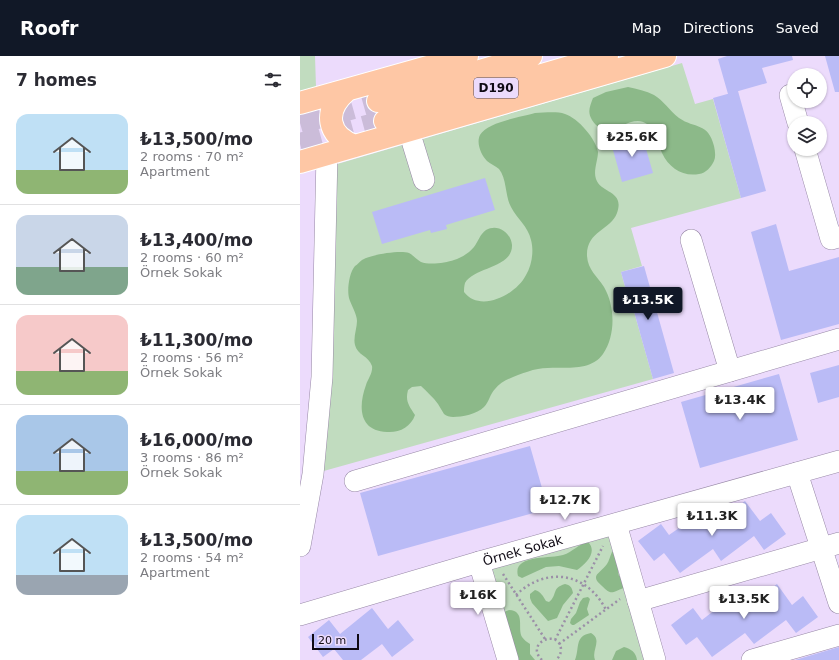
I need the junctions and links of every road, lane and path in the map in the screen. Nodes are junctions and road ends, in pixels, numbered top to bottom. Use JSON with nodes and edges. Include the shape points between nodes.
{"nodes":[{"id":1,"x":467,"y":56,"type":"edge"},
{"id":2,"x":531,"y":56,"type":"edge"},
{"id":3,"x":607,"y":56,"type":"edge"},
{"id":4,"x":665,"y":56,"type":"edge"},
{"id":5,"x":346,"y":91,"type":"junction"},
{"id":6,"x":300,"y":103,"type":"edge"},
{"id":7,"x":409,"y":131,"type":"junction"},
{"id":8,"x":355,"y":146,"type":"junction"},
{"id":9,"x":327,"y":154,"type":"junction"},
{"id":10,"x":807,"y":156,"type":"edge"},
{"id":11,"x":300,"y":162,"type":"edge"},
{"id":12,"x":424,"y":180,"type":"dead end"},
{"id":13,"x":839,"y":237,"type":"edge"},
{"id":14,"x":691,"y":240,"type":"dead end"},
{"id":15,"x":839,"y":339,"type":"edge"},
{"id":16,"x":730,"y":371,"type":"junction"},
{"id":17,"x":839,"y":462,"type":"edge"},
{"id":18,"x":797,"y":473,"type":"junction"},
{"id":19,"x":355,"y":481,"type":"dead end"},
{"id":20,"x":615,"y":524,"type":"junction"},
{"id":21,"x":300,"y":546,"type":"edge"},
{"id":22,"x":830,"y":546,"type":"edge"},
{"id":23,"x":486,"y":560,"type":"junction"},
{"id":24,"x":584,"y":584,"type":"junction"},
{"id":25,"x":516,"y":594,"type":"junction"},
{"id":26,"x":636,"y":595,"type":"junction"},
{"id":27,"x":839,"y":603,"type":"edge"},
{"id":28,"x":606,"y":610,"type":"junction"},
{"id":29,"x":300,"y":615,"type":"edge"},
{"id":30,"x":839,"y":636,"type":"edge"},
{"id":31,"x":545,"y":639,"type":"junction"},
{"id":32,"x":555,"y":640,"type":"junction"},
{"id":33,"x":559,"y":644,"type":"junction"},
{"id":34,"x":508,"y":660,"type":"edge"},
{"id":35,"x":542,"y":660,"type":"edge"},
{"id":36,"x":556,"y":660,"type":"edge"},
{"id":37,"x":655,"y":660,"type":"edge"},
{"id":38,"x":752,"y":660,"type":"edge"}],
"edges":[{"from":1,"to":5,"type":"highway"},
{"from":2,"to":3,"type":"highway","number":"D190","via":[[382,111]]},
{"from":4,"to":7,"type":"highway"},
{"from":5,"to":6,"type":"highway"},
{"from":5,"to":8,"type":"highway","via":[[333,105],[331,122],[339,138]]},
{"from":7,"to":8,"type":"highway"},
{"from":7,"to":12,"type":"street"},
{"from":8,"to":9,"type":"highway"},
{"from":9,"to":11,"type":"highway"},
{"from":9,"to":21,"type":"street","via":[[322,377],[313,474]]},
{"from":10,"to":13,"type":"street","via":[[831,239]]},
{"from":14,"to":16,"type":"street"},
{"from":15,"to":16,"type":"street"},
{"from":16,"to":19,"type":"street"},
{"from":17,"to":18,"type":"street","name":"Örnek Sokak"},
{"from":18,"to":20,"type":"street","name":"Örnek Sokak"},
{"from":18,"to":22,"type":"street"},
{"from":20,"to":23,"type":"street","name":"Örnek Sokak"},
{"from":20,"to":24,"type":"path"},
{"from":20,"to":26,"type":"street"},
{"from":22,"to":26,"type":"street"},
{"from":22,"to":27,"type":"street"},
{"from":23,"to":25,"type":"path"},
{"from":23,"to":29,"type":"street","name":"Örnek Sokak"},
{"from":23,"to":34,"type":"street"},
{"from":24,"to":25,"type":"path","via":[[569,578],[552,577],[536,580]]},
{"from":24,"to":28,"type":"path","via":[[597,595]]},
{"from":24,"to":32,"type":"path"},
{"from":25,"to":31,"type":"path"},
{"from":26,"to":28,"type":"path"},
{"from":26,"to":37,"type":"street"},
{"from":28,"to":33,"type":"path"},
{"from":30,"to":38,"type":"street"},
{"from":31,"to":32,"type":"path"},
{"from":31,"to":35,"type":"path","via":[[539,643],[537,650]]},
{"from":32,"to":33,"type":"path"},
{"from":33,"to":36,"type":"path","via":[[560,654]]}]}
